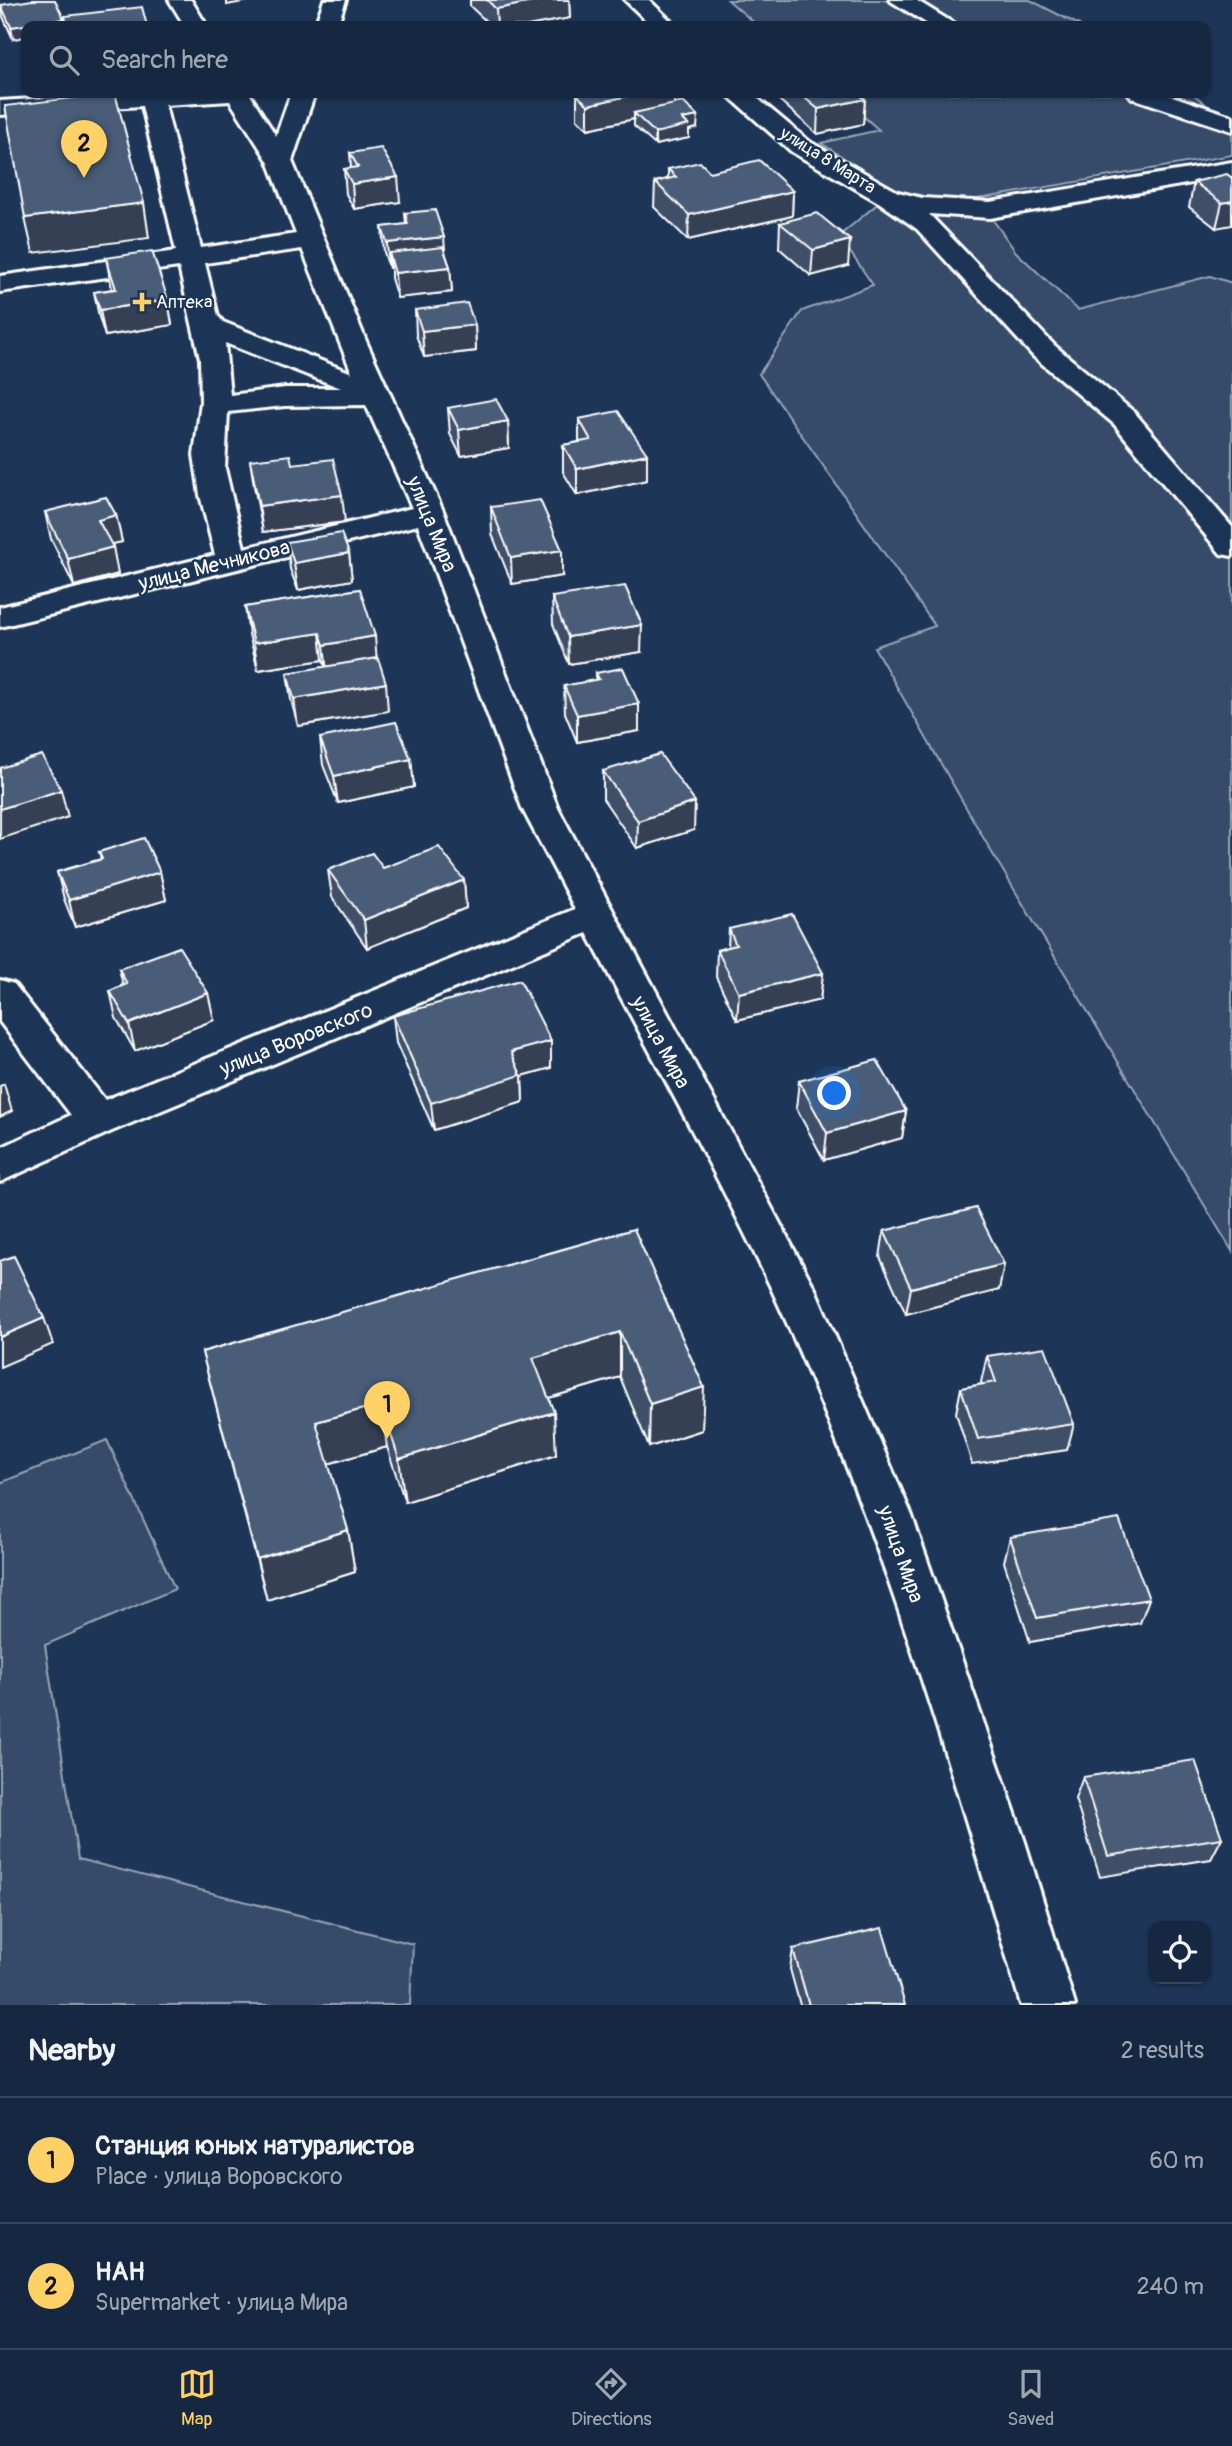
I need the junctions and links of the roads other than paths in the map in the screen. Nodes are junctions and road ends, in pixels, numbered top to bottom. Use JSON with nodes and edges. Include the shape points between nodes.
{"nodes":[{"id":1,"x":180,"y":0,"type":"edge"},
{"id":2,"x":335,"y":0,"type":"edge"},
{"id":3,"x":636,"y":0,"type":"edge"},
{"id":4,"x":900,"y":0,"type":"edge"},
{"id":5,"x":193,"y":21,"type":"edge"},
{"id":6,"x":328,"y":21,"type":"edge"},
{"id":7,"x":659,"y":21,"type":"edge"},
{"id":8,"x":938,"y":21,"type":"edge"},
{"id":9,"x":176,"y":98,"type":"edge"},
{"id":10,"x":240,"y":98,"type":"edge"},
{"id":11,"x":301,"y":98,"type":"edge"},
{"id":12,"x":743,"y":98,"type":"edge"},
{"id":13,"x":1155,"y":98,"type":"edge"},
{"id":14,"x":9,"y":100,"type":"edge"},
{"id":15,"x":152,"y":100,"type":"junction"},
{"id":16,"x":1232,"y":124,"type":"edge"},
{"id":17,"x":280,"y":161,"type":"junction"},
{"id":18,"x":1232,"y":169,"type":"edge"},
{"id":19,"x":889,"y":198,"type":"junction"},
{"id":20,"x":312,"y":240,"type":"junction"},
{"id":21,"x":190,"y":256,"type":"junction"},
{"id":22,"x":0,"y":284,"type":"edge"},
{"id":23,"x":205,"y":317,"type":"junction"},
{"id":24,"x":377,"y":397,"type":"junction"},
{"id":25,"x":215,"y":405,"type":"junction"},
{"id":26,"x":429,"y":513,"type":"junction"},
{"id":27,"x":1232,"y":547,"type":"edge"},
{"id":28,"x":232,"y":561,"type":"junction"},
{"id":29,"x":0,"y":617,"type":"edge"},
{"id":30,"x":594,"y":916,"type":"junction"},
{"id":31,"x":0,"y":994,"type":"edge"},
{"id":32,"x":98,"y":1120,"type":"junction"},
{"id":33,"x":0,"y":1166,"type":"edge"},
{"id":34,"x":1048,"y":2005,"type":"edge"}],
"edges":[{"from":1,"to":5,"type":"street"},
{"from":2,"to":6,"type":"street"},
{"from":3,"to":7,"type":"street"},
{"from":4,"to":8,"type":"street"},
{"from":9,"to":15,"type":"street"},
{"from":10,"to":17,"type":"street","name":"улица Мира"},
{"from":11,"to":17,"type":"street"},
{"from":12,"to":19,"type":"street","name":"улица 8 Марта","via":[[801,147]]},
{"from":13,"to":16,"type":"street"},
{"from":14,"to":15,"type":"street"},
{"from":15,"to":21,"type":"street"},
{"from":17,"to":20,"type":"street","name":"улица Мира"},
{"from":18,"to":19,"type":"street","via":[[990,210],[922,206]]},
{"from":19,"to":27,"type":"street","via":[[926,224],[1044,351],[1124,418]]},
{"from":20,"to":21,"type":"street"},
{"from":20,"to":24,"type":"street","name":"улица Мира"},
{"from":21,"to":22,"type":"street"},
{"from":21,"to":23,"type":"street"},
{"from":23,"to":24,"type":"street","via":[[227,335],[355,384]]},
{"from":23,"to":25,"type":"street","via":[[214,345]]},
{"from":24,"to":25,"type":"street","via":[[285,397]]},
{"from":24,"to":26,"type":"street","name":"улица Мира"},
{"from":25,"to":28,"type":"street","via":[[210,460]]},
{"from":26,"to":28,"type":"street","name":"улица Мечникова"},
{"from":26,"to":30,"type":"street","name":"улица Мира","via":[[540,808]]},
{"from":28,"to":29,"type":"street","name":"улица Мечникова"},
{"from":30,"to":32,"type":"street","name":"улица Воровского"},
{"from":30,"to":34,"type":"street","name":"улица Мира","via":[[793,1289],[884,1503],[999,1842]]},
{"from":31,"to":32,"type":"street"},
{"from":32,"to":33,"type":"street","name":"улица Воровского"}]}
